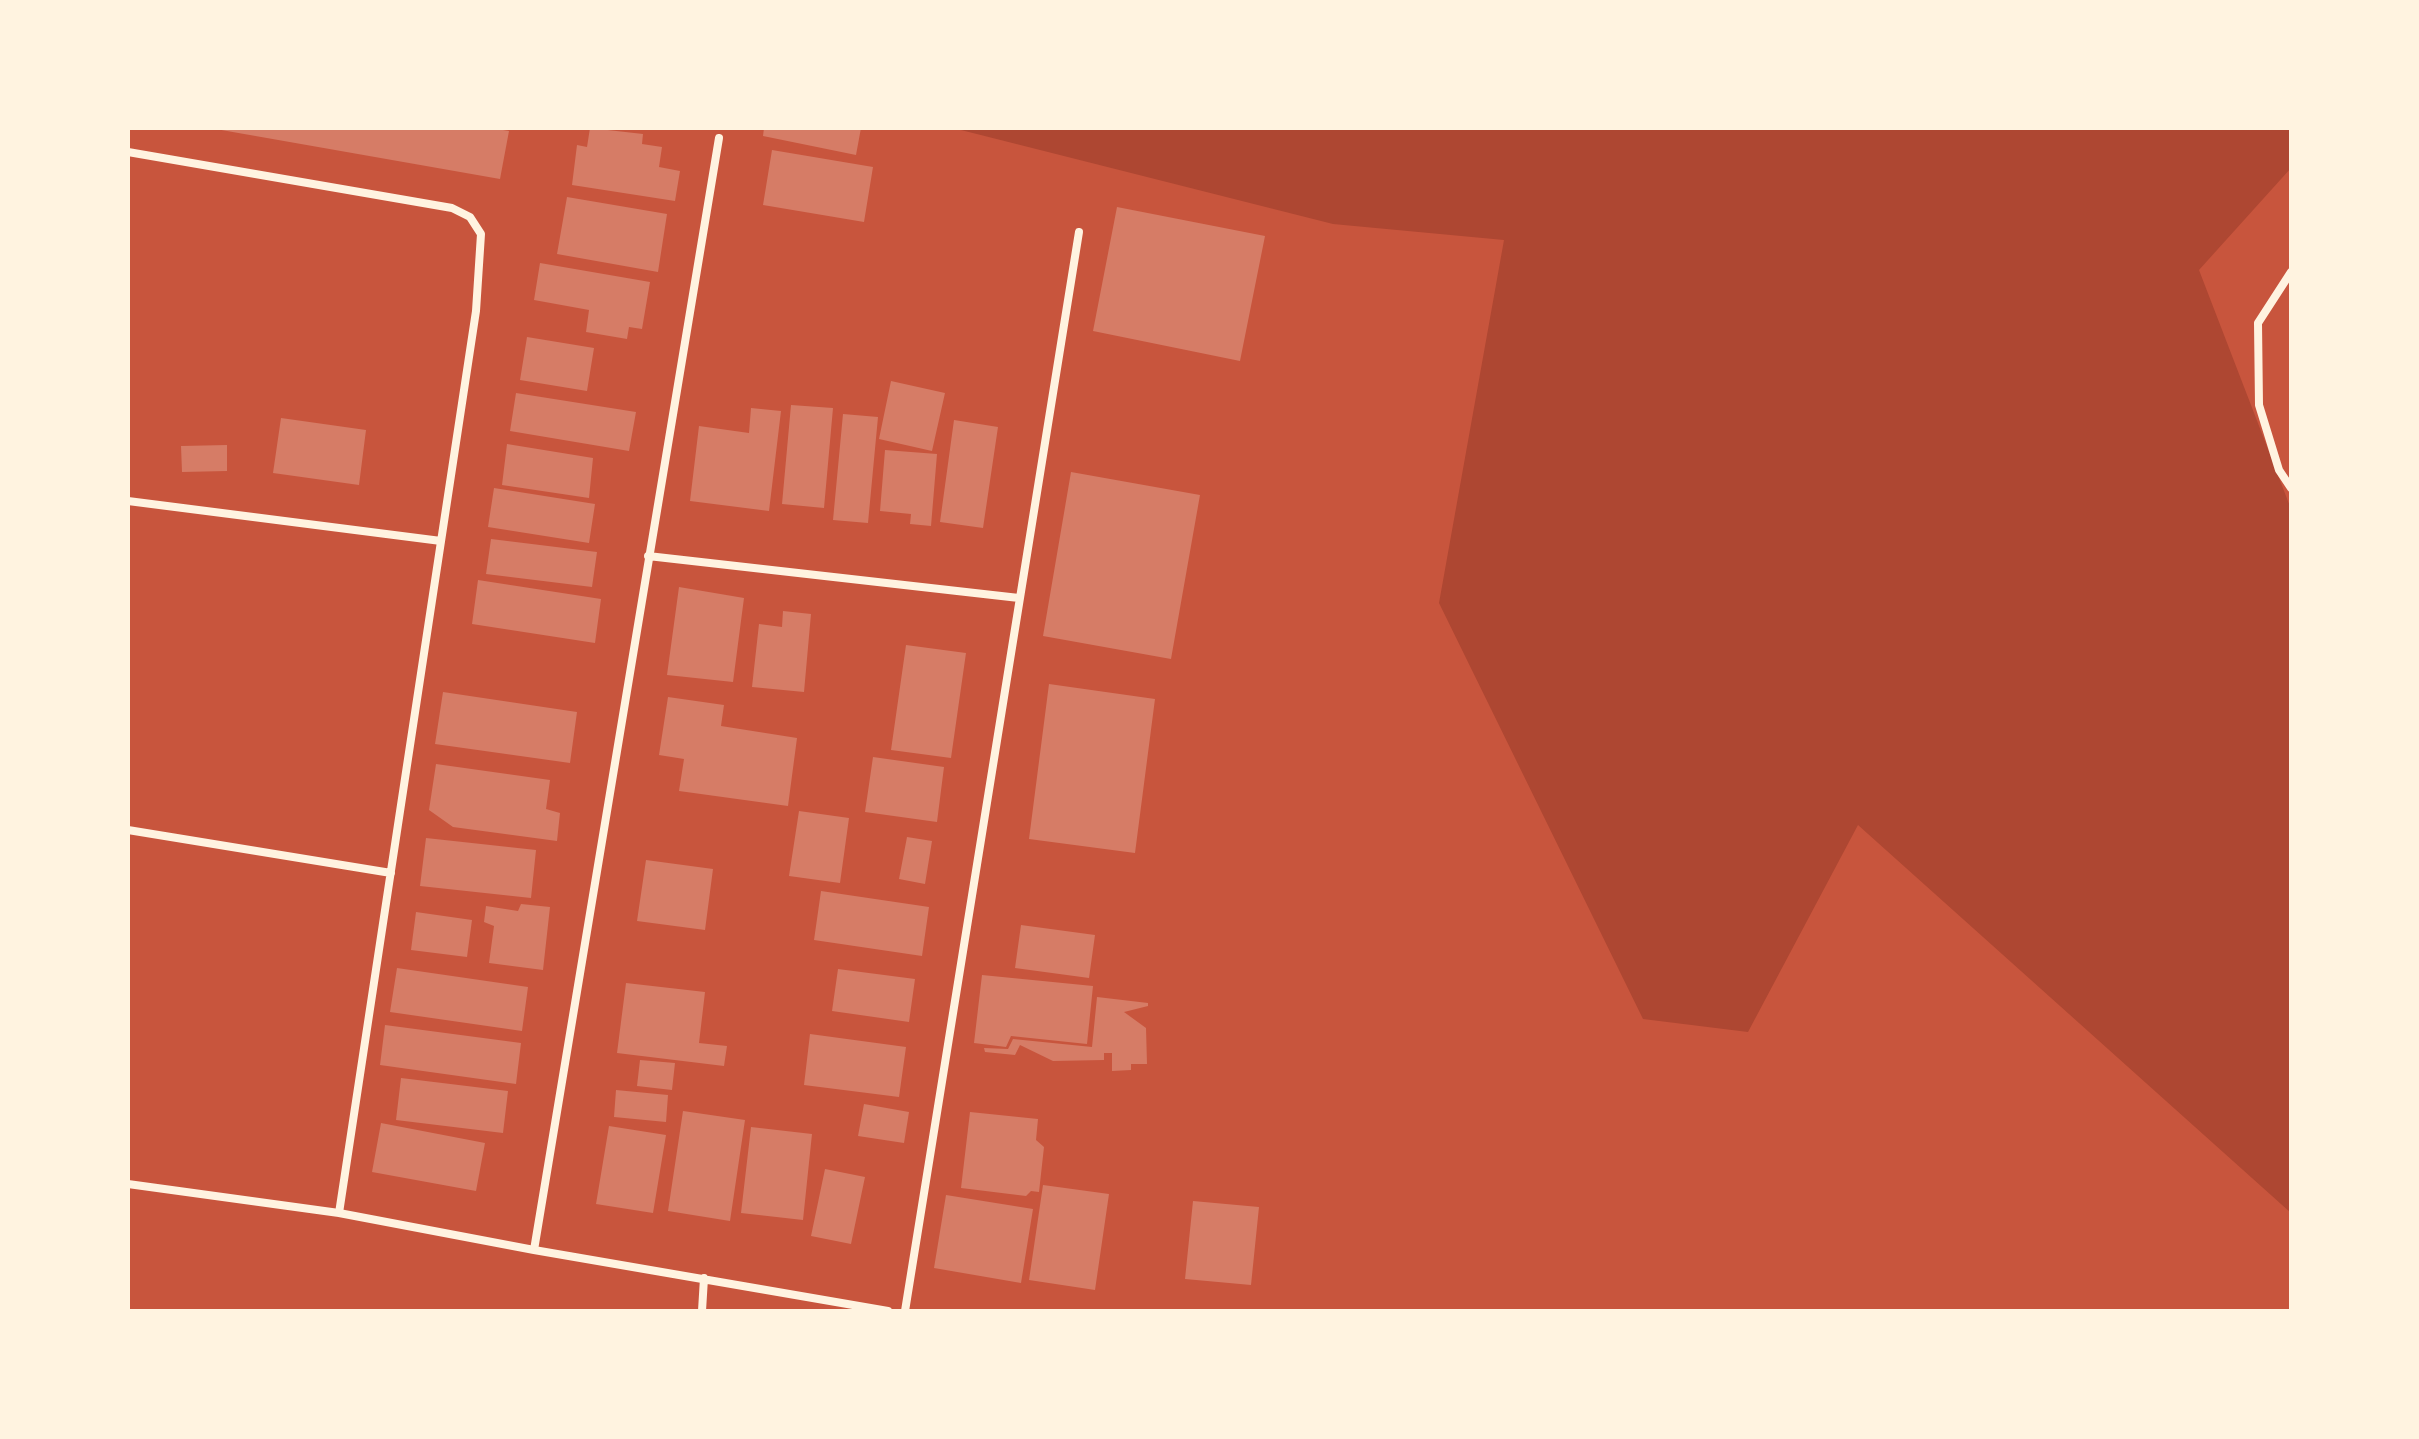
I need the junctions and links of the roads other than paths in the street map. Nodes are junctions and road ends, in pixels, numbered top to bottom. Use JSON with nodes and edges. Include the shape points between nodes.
{"nodes":[{"id":1,"x":719,"y":138,"type":"dead end"},
{"id":2,"x":128,"y":152,"type":"edge"},
{"id":3,"x":1079,"y":232,"type":"dead end"},
{"id":4,"x":2291,"y":272,"type":"edge"},
{"id":5,"x":2291,"y":488,"type":"edge"},
{"id":6,"x":128,"y":501,"type":"edge"},
{"id":7,"x":441,"y":541,"type":"junction"},
{"id":8,"x":648,"y":556,"type":"junction"},
{"id":9,"x":1019,"y":598,"type":"junction"},
{"id":10,"x":128,"y":830,"type":"edge"},
{"id":11,"x":391,"y":873,"type":"junction"},
{"id":12,"x":128,"y":1184,"type":"edge"},
{"id":13,"x":339,"y":1213,"type":"junction"},
{"id":14,"x":534,"y":1250,"type":"junction"},
{"id":15,"x":704,"y":1278,"type":"junction"},
{"id":16,"x":702,"y":1311,"type":"edge"},
{"id":17,"x":888,"y":1311,"type":"edge"},
{"id":18,"x":905,"y":1311,"type":"edge"}],
"edges":[{"from":1,"to":8,"type":"street"},
{"from":2,"to":7,"type":"street","via":[[452,208],[470,217],[481,234],[476,311]]},
{"from":3,"to":9,"type":"street"},
{"from":4,"to":5,"type":"street","via":[[2258,323],[2259,405],[2279,470]]},
{"from":6,"to":7,"type":"street"},
{"from":7,"to":11,"type":"street"},
{"from":8,"to":9,"type":"street"},
{"from":8,"to":14,"type":"street"},
{"from":9,"to":18,"type":"street"},
{"from":10,"to":11,"type":"street"},
{"from":11,"to":13,"type":"street"},
{"from":12,"to":13,"type":"street"},
{"from":13,"to":14,"type":"street"},
{"from":14,"to":15,"type":"street"},
{"from":15,"to":16,"type":"street"},
{"from":15,"to":17,"type":"street"}]}
